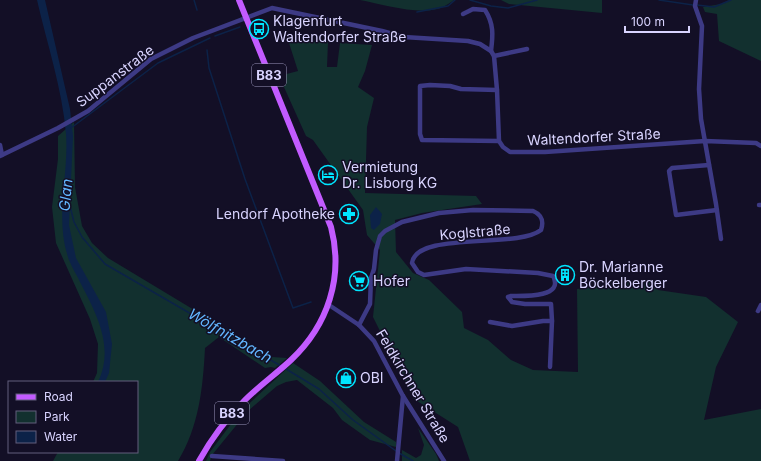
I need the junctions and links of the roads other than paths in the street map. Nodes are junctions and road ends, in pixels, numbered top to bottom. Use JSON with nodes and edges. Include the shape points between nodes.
{"nodes":[{"id":1,"x":239,"y":0,"type":"edge"},
{"id":2,"x":696,"y":0,"type":"edge"},
{"id":3,"x":463,"y":14,"type":"dead end"},
{"id":4,"x":246,"y":18,"type":"junction"},
{"id":5,"x":527,"y":49,"type":"dead end"},
{"id":6,"x":491,"y":51,"type":"junction"},
{"id":7,"x":494,"y":56,"type":"junction"},
{"id":8,"x":497,"y":90,"type":"junction"},
{"id":9,"x":499,"y":141,"type":"junction"},
{"id":10,"x":705,"y":141,"type":"junction"},
{"id":11,"x":0,"y":145,"type":"edge"},
{"id":12,"x":761,"y":146,"type":"edge"},
{"id":13,"x":1,"y":156,"type":"edge"},
{"id":14,"x":708,"y":165,"type":"junction"},
{"id":15,"x":717,"y":210,"type":"junction"},
{"id":16,"x":721,"y":239,"type":"dead end"},
{"id":17,"x":329,"y":305,"type":"junction"},
{"id":18,"x":761,"y":305,"type":"edge"},
{"id":19,"x":758,"y":311,"type":"dead end"},
{"id":20,"x":552,"y":321,"type":"junction"},
{"id":21,"x":490,"y":322,"type":"dead end"},
{"id":22,"x":359,"y":325,"type":"junction"},
{"id":23,"x":550,"y":367,"type":"dead end"},
{"id":24,"x":403,"y":396,"type":"junction"},
{"id":25,"x":212,"y":456,"type":"dead end"},
{"id":26,"x":398,"y":459,"type":"edge"},
{"id":27,"x":199,"y":461,"type":"edge"},
{"id":28,"x":283,"y":461,"type":"edge"},
{"id":29,"x":444,"y":461,"type":"edge"}],
"edges":[{"from":1,"to":4,"type":"main road","number":"B83"},
{"from":2,"to":10,"type":"street","via":[[695,6],[702,26],[700,97]]},
{"from":3,"to":6,"type":"street","via":[[473,9],[485,10],[491,19]]},
{"from":4,"to":6,"type":"street","via":[[272,8],[382,30],[404,37],[468,41],[480,44]]},
{"from":4,"to":13,"type":"street","name":"Suppanstraße","via":[[193,38],[152,59],[98,104],[58,128]]},
{"from":4,"to":17,"type":"main road","number":"B83","via":[[332,227],[336,260]]},
{"from":5,"to":7,"type":"street"},
{"from":6,"to":7,"type":"street"},
{"from":7,"to":8,"type":"street"},
{"from":8,"to":9,"type":"street"},
{"from":8,"to":9,"type":"street","via":[[420,86],[420,134],[422,140]]},
{"from":9,"to":10,"type":"street","name":"Waltendorfer Straße","via":[[510,152],[545,152]]},
{"from":10,"to":12,"type":"street","name":"Waltendorfer Straße","via":[[756,143]]},
{"from":10,"to":14,"type":"street"},
{"from":11,"to":13,"type":"street"},
{"from":14,"to":15,"type":"street"},
{"from":14,"to":15,"type":"street","via":[[672,168],[670,171],[676,215]]},
{"from":15,"to":16,"type":"street"},
{"from":17,"to":22,"type":"street","name":"Feldkirchner Straße"},
{"from":17,"to":27,"type":"main road","number":"B83","via":[[313,334],[291,359],[236,409]]},
{"from":18,"to":19,"type":"street"},
{"from":20,"to":21,"type":"street","via":[[512,326]]},
{"from":20,"to":22,"type":"street","name":"Koglstraße","via":[[551,304],[512,302],[508,297],[550,292],[556,285],[554,276],[466,269],[424,275],[415,268],[413,258],[424,249],[452,243],[527,237],[536,234],[543,226],[541,217],[533,211],[473,210],[439,213],[402,222],[380,236],[371,278],[370,304]]},
{"from":20,"to":23,"type":"street","name":"Koglstraße"},
{"from":22,"to":24,"type":"street","name":"Feldkirchner Straße","via":[[374,341]]},
{"from":24,"to":26,"type":"street"},
{"from":24,"to":29,"type":"street","name":"Feldkirchner Straße"},
{"from":25,"to":28,"type":"street"}]}
